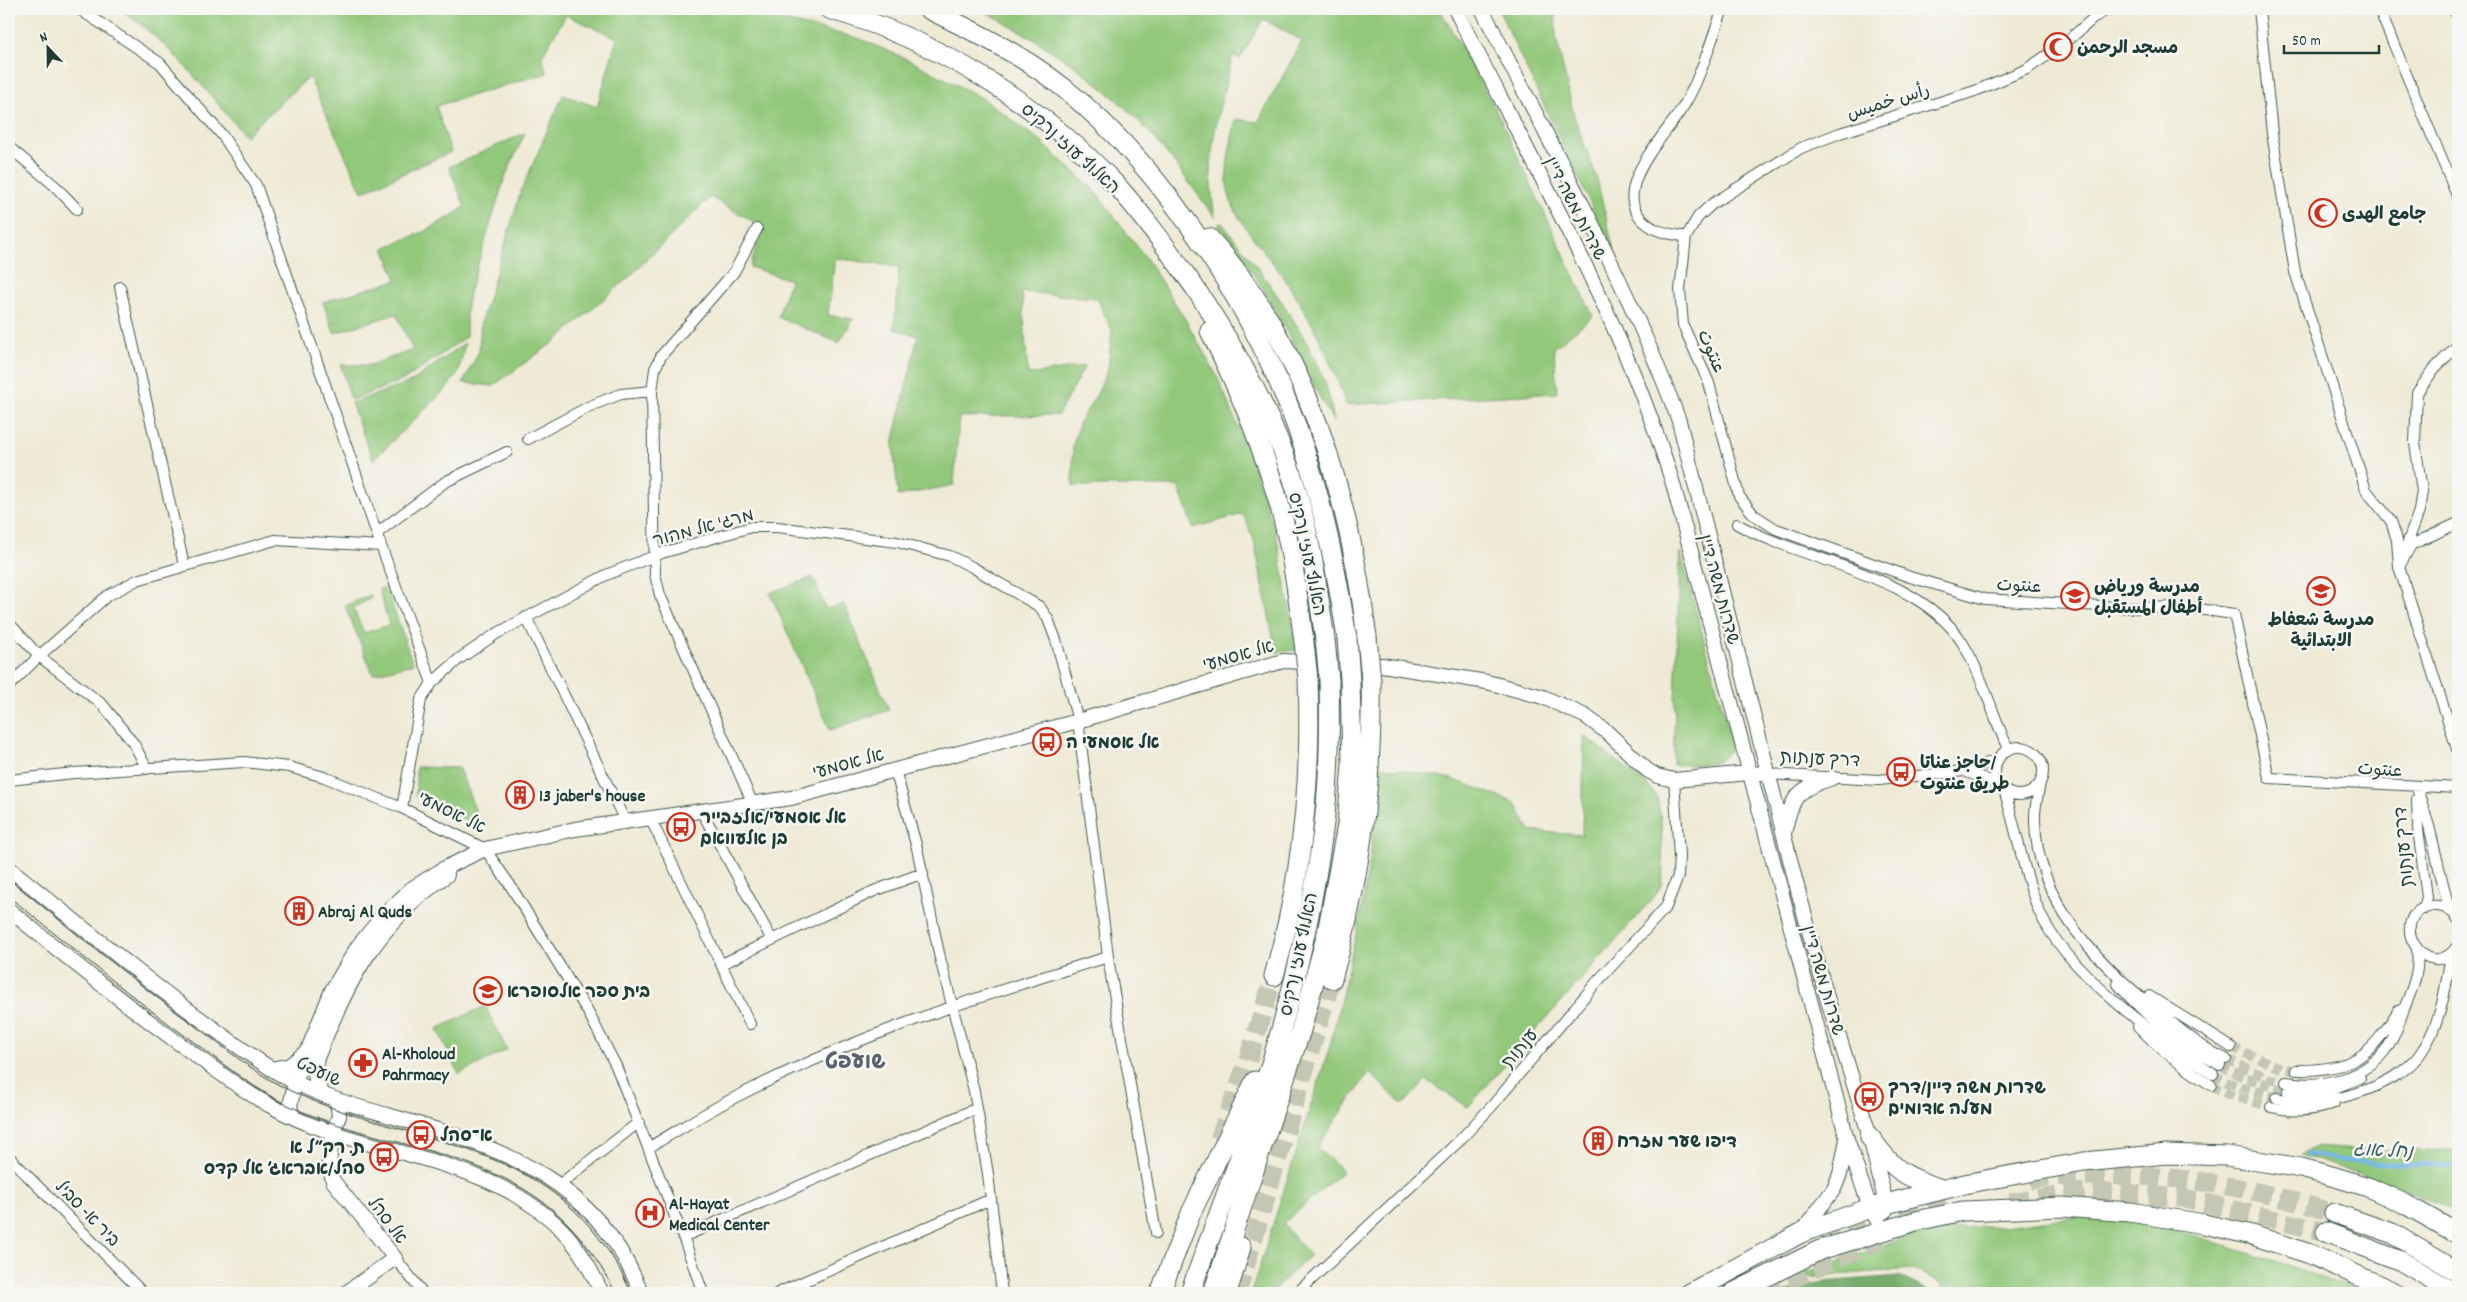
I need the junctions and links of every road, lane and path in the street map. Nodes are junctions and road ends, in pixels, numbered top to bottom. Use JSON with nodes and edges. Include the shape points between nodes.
{"nodes":[{"id":1,"x":79,"y":9,"type":"edge"},
{"id":2,"x":829,"y":9,"type":"edge"},
{"id":3,"x":928,"y":9,"type":"edge"},
{"id":4,"x":1455,"y":9,"type":"edge"},
{"id":5,"x":1482,"y":9,"type":"edge"},
{"id":6,"x":1723,"y":9,"type":"edge"},
{"id":7,"x":2110,"y":9,"type":"edge"},
{"id":8,"x":2259,"y":9,"type":"edge"},
{"id":9,"x":2379,"y":9,"type":"edge"},
{"id":10,"x":2454,"y":9,"type":"edge"},
{"id":11,"x":2458,"y":18,"type":"edge"},
{"id":12,"x":9,"y":147,"type":"edge"},
{"id":13,"x":1160,"y":187,"type":"junction"},
{"id":14,"x":2458,"y":198,"type":"edge"},
{"id":15,"x":77,"y":209,"type":"dead end"},
{"id":16,"x":757,"y":229,"type":"dead end"},
{"id":17,"x":1686,"y":237,"type":"junction"},
{"id":18,"x":1167,"y":248,"type":"junction"},
{"id":19,"x":120,"y":287,"type":"dead end"},
{"id":20,"x":2458,"y":345,"type":"edge"},
{"id":21,"x":652,"y":391,"type":"junction"},
{"id":22,"x":528,"y":439,"type":"dead end"},
{"id":23,"x":507,"y":452,"type":"dead end"},
{"id":24,"x":2458,"y":523,"type":"edge"},
{"id":25,"x":1737,"y":524,"type":"dead end"},
{"id":26,"x":377,"y":533,"type":"junction"},
{"id":27,"x":382,"y":546,"type":"junction"},
{"id":28,"x":653,"y":556,"type":"junction"},
{"id":29,"x":184,"y":565,"type":"junction"},
{"id":30,"x":2399,"y":566,"type":"junction"},
{"id":31,"x":526,"y":618,"type":"junction"},
{"id":32,"x":9,"y":623,"type":"edge"},
{"id":33,"x":39,"y":656,"type":"junction"},
{"id":34,"x":432,"y":683,"type":"junction"},
{"id":35,"x":9,"y":686,"type":"edge"},
{"id":36,"x":1078,"y":721,"type":"junction"},
{"id":37,"x":2008,"y":749,"type":"junction"},
{"id":38,"x":2458,"y":752,"type":"edge"},
{"id":39,"x":1997,"y":760,"type":"junction"},
{"id":40,"x":147,"y":769,"type":"junction"},
{"id":41,"x":895,"y":770,"type":"junction"},
{"id":42,"x":1964,"y":771,"type":"junction"},
{"id":43,"x":1749,"y":773,"type":"junction"},
{"id":44,"x":1768,"y":774,"type":"junction"},
{"id":45,"x":1832,"y":778,"type":"junction"},
{"id":46,"x":9,"y":780,"type":"edge"},
{"id":47,"x":1674,"y":780,"type":"junction"},
{"id":48,"x":2040,"y":783,"type":"junction"},
{"id":49,"x":2001,"y":787,"type":"junction"},
{"id":50,"x":2417,"y":788,"type":"junction"},
{"id":51,"x":2458,"y":788,"type":"edge"},
{"id":52,"x":753,"y":804,"type":"junction"},
{"id":53,"x":402,"y":808,"type":"junction"},
{"id":54,"x":702,"y":812,"type":"junction"},
{"id":55,"x":651,"y":820,"type":"junction"},
{"id":56,"x":626,"y":823,"type":"junction"},
{"id":57,"x":1785,"y":834,"type":"junction"},
{"id":58,"x":485,"y":849,"type":"junction"},
{"id":59,"x":9,"y":868,"type":"edge"},
{"id":60,"x":923,"y":873,"type":"junction"},
{"id":61,"x":2424,"y":909,"type":"junction"},
{"id":62,"x":2449,"y":909,"type":"junction"},
{"id":63,"x":9,"y":910,"type":"edge"},
{"id":64,"x":2458,"y":919,"type":"edge"},
{"id":65,"x":1305,"y":928,"type":"junction"},
{"id":66,"x":772,"y":940,"type":"junction"},
{"id":67,"x":2458,"y":945,"type":"edge"},
{"id":68,"x":2086,"y":946,"type":"junction"},
{"id":69,"x":2417,"y":950,"type":"junction"},
{"id":70,"x":2451,"y":953,"type":"junction"},
{"id":71,"x":1108,"y":957,"type":"junction"},
{"id":72,"x":722,"y":964,"type":"junction"},
{"id":73,"x":2111,"y":972,"type":"junction"},
{"id":74,"x":1274,"y":976,"type":"tunnel mouth"},
{"id":75,"x":1332,"y":979,"type":"tunnel mouth"},
{"id":76,"x":2414,"y":985,"type":"junction"},
{"id":77,"x":2114,"y":999,"type":"junction"},
{"id":78,"x":1310,"y":1000,"type":"junction"},
{"id":79,"x":952,"y":1007,"type":"junction"},
{"id":80,"x":750,"y":1024,"type":"dead end"},
{"id":81,"x":2231,"y":1047,"type":"tunnel mouth"},
{"id":82,"x":307,"y":1052,"type":"junction"},
{"id":83,"x":2220,"y":1066,"type":"junction"},
{"id":84,"x":271,"y":1069,"type":"junction"},
{"id":85,"x":2296,"y":1070,"type":"tunnel mouth"},
{"id":86,"x":295,"y":1082,"type":"junction"},
{"id":87,"x":2211,"y":1085,"type":"tunnel mouth"},
{"id":88,"x":2287,"y":1087,"type":"tunnel mouth"},
{"id":89,"x":331,"y":1098,"type":"junction"},
{"id":90,"x":2274,"y":1103,"type":"tunnel mouth"},
{"id":91,"x":977,"y":1108,"type":"junction"},
{"id":92,"x":293,"y":1117,"type":"junction"},
{"id":93,"x":639,"y":1122,"type":"junction"},
{"id":94,"x":333,"y":1133,"type":"junction"},
{"id":95,"x":1870,"y":1137,"type":"junction"},
{"id":96,"x":1847,"y":1138,"type":"junction"},
{"id":97,"x":648,"y":1148,"type":"junction"},
{"id":98,"x":9,"y":1157,"type":"edge"},
{"id":99,"x":559,"y":1185,"type":"junction"},
{"id":100,"x":1941,"y":1188,"type":"junction"},
{"id":101,"x":991,"y":1199,"type":"junction"},
{"id":102,"x":1878,"y":1206,"type":"junction"},
{"id":103,"x":2334,"y":1213,"type":"tunnel mouth"},
{"id":104,"x":1883,"y":1230,"type":"junction"},
{"id":105,"x":2326,"y":1232,"type":"tunnel mouth"},
{"id":106,"x":1156,"y":1233,"type":"dead end"},
{"id":107,"x":1801,"y":1233,"type":"junction"},
{"id":108,"x":2458,"y":1234,"type":"edge"},
{"id":109,"x":683,"y":1237,"type":"junction"},
{"id":110,"x":395,"y":1258,"type":"junction"},
{"id":111,"x":2458,"y":1272,"type":"edge"},
{"id":112,"x":143,"y":1293,"type":"edge"},
{"id":113,"x":346,"y":1293,"type":"edge"},
{"id":114,"x":423,"y":1293,"type":"edge"},
{"id":115,"x":602,"y":1293,"type":"edge"},
{"id":116,"x":641,"y":1293,"type":"edge"},
{"id":117,"x":703,"y":1293,"type":"edge"},
{"id":118,"x":778,"y":1293,"type":"edge"},
{"id":119,"x":1002,"y":1293,"type":"edge"},
{"id":120,"x":1160,"y":1293,"type":"edge"},
{"id":121,"x":1190,"y":1293,"type":"edge"},
{"id":122,"x":1213,"y":1293,"type":"edge"},
{"id":123,"x":1227,"y":1293,"type":"edge"},
{"id":124,"x":1297,"y":1293,"type":"edge"},
{"id":125,"x":1690,"y":1293,"type":"edge"},
{"id":126,"x":1733,"y":1293,"type":"edge"},
{"id":127,"x":2396,"y":1293,"type":"edge"},
{"id":128,"x":2455,"y":1293,"type":"edge"}],
"edges":[{"from":1,"to":26,"type":"street","via":[[160,63],[222,135],[256,185]]},
{"from":2,"to":18,"type":"highway","name":"האלוף עוזי נרקיס","via":[[861,18],[916,41],[957,62],[1017,100],[1090,160],[1128,199]]},
{"from":3,"to":13,"type":"highway","name":"האלוף עוזי נרקיס","via":[[1026,61],[1064,89],[1127,147]]},
{"from":4,"to":43,"type":"street","name":"שדרות משה דיין","via":[[1569,233],[1644,397],[1673,484]]},
{"from":5,"to":44,"type":"street","name":"שדרות משה דיין","via":[[1590,222],[1676,412]]},
{"from":6,"to":17,"type":"street","via":[[1686,102],[1642,164],[1633,187],[1634,203],[1641,219],[1654,229]]},
{"from":7,"to":17,"type":"street","name":"رأس خميس","via":[[2096,16],[2065,43],[2027,69],[1975,91],[1801,148],[1712,204],[1698,217]]},
{"from":8,"to":30,"type":"street","via":[[2272,133],[2296,272],[2366,490],[2391,521],[2397,540]]},
{"from":9,"to":14,"type":"street"},
{"from":10,"to":11,"type":"street"},
{"from":12,"to":15,"type":"street"},
{"from":13,"to":75,"type":"highway","bridge":true,"via":[[1228,259],[1255,295],[1293,368],[1321,436],[1344,510],[1367,636],[1371,681],[1370,766],[1364,833],[1352,902]]},
{"from":13,"to":78,"type":"highway","name":"האלוף עוזי נרקיס","bridge":true,"via":[[1218,268],[1252,329],[1286,401],[1319,498],[1339,590],[1347,638],[1352,765],[1347,824]]},
{"from":16,"to":21,"type":"street","via":[[734,272],[661,356],[655,369]]},
{"from":17,"to":50,"type":"street","name":"عنتوت","via":[[1680,290],[1683,325],[1708,383],[1739,496],[1754,515],[1776,530],[1946,589],[1985,599],[2134,608],[2184,606],[2234,614],[2269,778]]},
{"from":18,"to":65,"type":"highway","name":"האלוף עוזי נרקיס","bridge":true,"via":[[1234,350],[1276,434],[1305,527],[1329,680],[1324,823]]},
{"from":18,"to":74,"type":"highway","bridge":true,"via":[[1236,387],[1270,472],[1289,547],[1304,642],[1309,759],[1305,819],[1288,921]]},
{"from":19,"to":29,"type":"street"},
{"from":20,"to":30,"type":"street","via":[[2434,369],[2417,393],[2414,443],[2422,491],[2419,511]]},
{"from":21,"to":22,"type":"street","via":[[621,394],[590,406]]},
{"from":21,"to":28,"type":"street"},
{"from":23,"to":26,"type":"street","via":[[445,482]]},
{"from":24,"to":30,"type":"street","via":[[2411,545]]},
{"from":25,"to":37,"type":"street","via":[[1762,538],[1851,569],[1916,598],[1936,613],[1960,640],[1976,668]]},
{"from":26,"to":27,"type":"street"},
{"from":27,"to":29,"type":"street","via":[[275,540]]},
{"from":27,"to":34,"type":"street"},
{"from":28,"to":31,"type":"street","name":"מרג' אל מהור","via":[[606,574]]},
{"from":28,"to":36,"type":"street","name":"מרג' אל מהור","via":[[751,527],[777,527],[897,542],[950,556],[1040,608],[1056,640]]},
{"from":28,"to":52,"type":"street","via":[[660,595]]},
{"from":29,"to":33,"type":"street","via":[[137,580],[107,596]]},
{"from":30,"to":38,"type":"street"},
{"from":31,"to":34,"type":"street","name":"מרג' אל מהור","via":[[459,659]]},
{"from":31,"to":56,"type":"street"},
{"from":32,"to":33,"type":"street"},
{"from":33,"to":35,"type":"street"},
{"from":33,"to":40,"type":"street","via":[[104,706],[134,744]]},
{"from":34,"to":53,"type":"street","name":"מרג' אל מהור","via":[[421,700]]},
{"from":36,"to":41,"type":"street","name":"אל אסמעי"},
{"from":36,"to":47,"type":"street","name":"אל אסמעי","via":[[1283,661],[1382,664],[1487,682],[1543,697],[1585,716],[1647,770]]},
{"from":36,"to":71,"type":"street","name":"מרג' אל מהור"},
{"from":37,"to":39,"type":"street"},
{"from":37,"to":48,"type":"street","via":[[2023,747],[2037,754],[2044,768]]},
{"from":39,"to":42,"type":"street","name":"דרך ענתות"},
{"from":39,"to":49,"type":"street","via":[[1995,776]]},
{"from":40,"to":46,"type":"street","name":"אל אסמעי"},
{"from":40,"to":53,"type":"street","name":"אל אסמעי","via":[[244,762],[289,767],[324,777]]},
{"from":41,"to":52,"type":"street","name":"אל אסמעי","via":[[791,798]]},
{"from":41,"to":60,"type":"street"},
{"from":42,"to":45,"type":"street","name":"דרך ענתות","via":[[1879,780]]},
{"from":42,"to":49,"type":"street","name":"דרך ענתות"},
{"from":43,"to":44,"type":"street","name":"דרך ענתות"},
{"from":43,"to":47,"type":"street","name":"דרך ענתות"},
{"from":43,"to":96,"type":"street","name":"שדרות משה דיין"},
{"from":44,"to":45,"type":"street","name":"דרך ענתות"},
{"from":44,"to":57,"type":"street","name":"שדרות משה דיין"},
{"from":45,"to":57,"type":"street","via":[[1808,786],[1797,797],[1789,808]]},
{"from":47,"to":124,"type":"street","name":"ענתות","via":[[1678,876],[1666,907],[1457,1143]]},
{"from":48,"to":49,"type":"street","via":[[2028,794],[2011,794]]},
{"from":48,"to":68,"type":"street","via":[[2035,818],[2042,863],[2067,920]]},
{"from":49,"to":77,"type":"street","via":[[2040,913],[2052,935],[2072,959]]},
{"from":50,"to":51,"type":"street","name":"عنتوت"},
{"from":50,"to":61,"type":"street","name":"דרך ענתות","via":[[2418,829],[2427,897]]},
{"from":50,"to":62,"type":"street","name":"דרך ענתות"},
{"from":52,"to":54,"type":"street","name":"אל אסמעי"},
{"from":53,"to":58,"type":"street","name":"אל אסמעי"},
{"from":54,"to":55,"type":"street","name":"אל אסמעי"},
{"from":54,"to":66,"type":"street"},
{"from":55,"to":56,"type":"street","name":"אל אסמעי"},
{"from":55,"to":72,"type":"street"},
{"from":56,"to":58,"type":"street","name":"אל אסמעי","via":[[575,829]]},
{"from":57,"to":95,"type":"street","name":"שדרות משה דיין","via":[[1826,994]]},
{"from":58,"to":82,"type":"street","via":[[427,878],[375,924],[332,990]]},
{"from":58,"to":89,"type":"street","via":[[415,902],[368,953],[343,995],[317,1058],[314,1077],[318,1088]]},
{"from":58,"to":93,"type":"street","via":[[588,1012],[616,1066]]},
{"from":59,"to":84,"type":"street","name":"שועפט","via":[[168,996]]},
{"from":60,"to":66,"type":"street","via":[[874,891]]},
{"from":60,"to":79,"type":"street"},
{"from":61,"to":62,"type":"street","via":[[2434,906]]},
{"from":61,"to":69,"type":"street","via":[[2414,917],[2410,926],[2412,943]]},
{"from":62,"to":64,"type":"street"},
{"from":63,"to":92,"type":"street","via":[[148,1021],[244,1090]]},
{"from":65,"to":120,"type":"highway","via":[[1268,1055],[1191,1214]]},
{"from":65,"to":121,"type":"highway","name":"האלוף עוזי נרקיס","via":[[1286,1015],[1261,1095]]},
{"from":66,"to":72,"type":"street"},
{"from":67,"to":70,"type":"street"},
{"from":68,"to":73,"type":"street"},
{"from":68,"to":83,"type":"street","via":[[2137,1004],[2187,1046]]},
{"from":69,"to":70,"type":"street","via":[[2431,958]]},
{"from":69,"to":76,"type":"street","via":[[2418,972]]},
{"from":70,"to":90,"type":"street","via":[[2441,1007],[2419,1055],[2396,1075],[2322,1108],[2289,1111]]},
{"from":71,"to":79,"type":"street"},
{"from":71,"to":106,"type":"street","name":"מרג' אל מהור"},
{"from":72,"to":80,"type":"street"},
{"from":73,"to":81,"type":"street"},
{"from":73,"to":83,"type":"street"},
{"from":76,"to":85,"type":"street","via":[[2372,1049],[2351,1063],[2332,1068]]},
{"from":76,"to":88,"type":"street","via":[[2389,1047],[2370,1073],[2322,1093]]},
{"from":77,"to":83,"type":"street","via":[[2173,1048]]},
{"from":77,"to":87,"type":"street","via":[[2153,1043]]},
{"from":78,"to":122,"type":"highway","name":"האלוף עוזי נרקיס"},
{"from":78,"to":123,"type":"highway"},
{"from":79,"to":91,"type":"street"},
{"from":79,"to":97,"type":"street","via":[[820,1058],[736,1097]]},
{"from":82,"to":84,"type":"street","via":[[290,1065]]},
{"from":82,"to":86,"type":"street"},
{"from":84,"to":86,"type":"street","name":"שועפט"},
{"from":86,"to":89,"type":"street","name":"שועפט"},
{"from":86,"to":92,"type":"street","via":[[290,1106]]},
{"from":89,"to":94,"type":"street","via":[[339,1116]]},
{"from":89,"to":99,"type":"street","name":"שועפט","via":[[482,1144],[539,1171]]},
{"from":91,"to":101,"type":"street"},
{"from":91,"to":109,"type":"street"},
{"from":92,"to":94,"type":"street"},
{"from":93,"to":97,"type":"street"},
{"from":93,"to":99,"type":"street"},
{"from":94,"to":110,"type":"street","name":"אל סהל","via":[[329,1163],[333,1181]]},
{"from":94,"to":115,"type":"street","via":[[471,1174],[522,1198],[563,1230],[583,1257]]},
{"from":95,"to":100,"type":"highway","via":[[1894,1168],[1912,1179]]},
{"from":95,"to":102,"type":"street","name":"שדרות משה דיין"},
{"from":96,"to":102,"type":"street","name":"שדרות משה דיין"},
{"from":96,"to":107,"type":"street","via":[[1834,1189]]},
{"from":97,"to":109,"type":"street"},
{"from":98,"to":112,"type":"street","name":"ביר א- סביל"},
{"from":99,"to":116,"type":"street","name":"שועפט","via":[[586,1208],[611,1238],[626,1260]]},
{"from":100,"to":102,"type":"highway"},
{"from":100,"to":108,"type":"highway","via":[[2084,1162],[2167,1154],[2227,1156],[2301,1168],[2368,1187],[2406,1204]]},
{"from":101,"to":118,"type":"street"},
{"from":101,"to":119,"type":"street"},
{"from":102,"to":104,"type":"street"},
{"from":102,"to":107,"type":"highway"},
{"from":103,"to":111,"type":"highway","via":[[2392,1234]]},
{"from":104,"to":126,"type":"highway","via":[[1820,1250]]},
{"from":104,"to":127,"type":"highway","via":[[1964,1211],[2016,1207],[2114,1210],[2252,1234],[2310,1254]]},
{"from":105,"to":128,"type":"highway","via":[[2401,1261]]},
{"from":107,"to":125,"type":"highway"},
{"from":109,"to":117,"type":"street"},
{"from":110,"to":113,"type":"street","name":"אל סהל"},
{"from":110,"to":114,"type":"street"}]}
